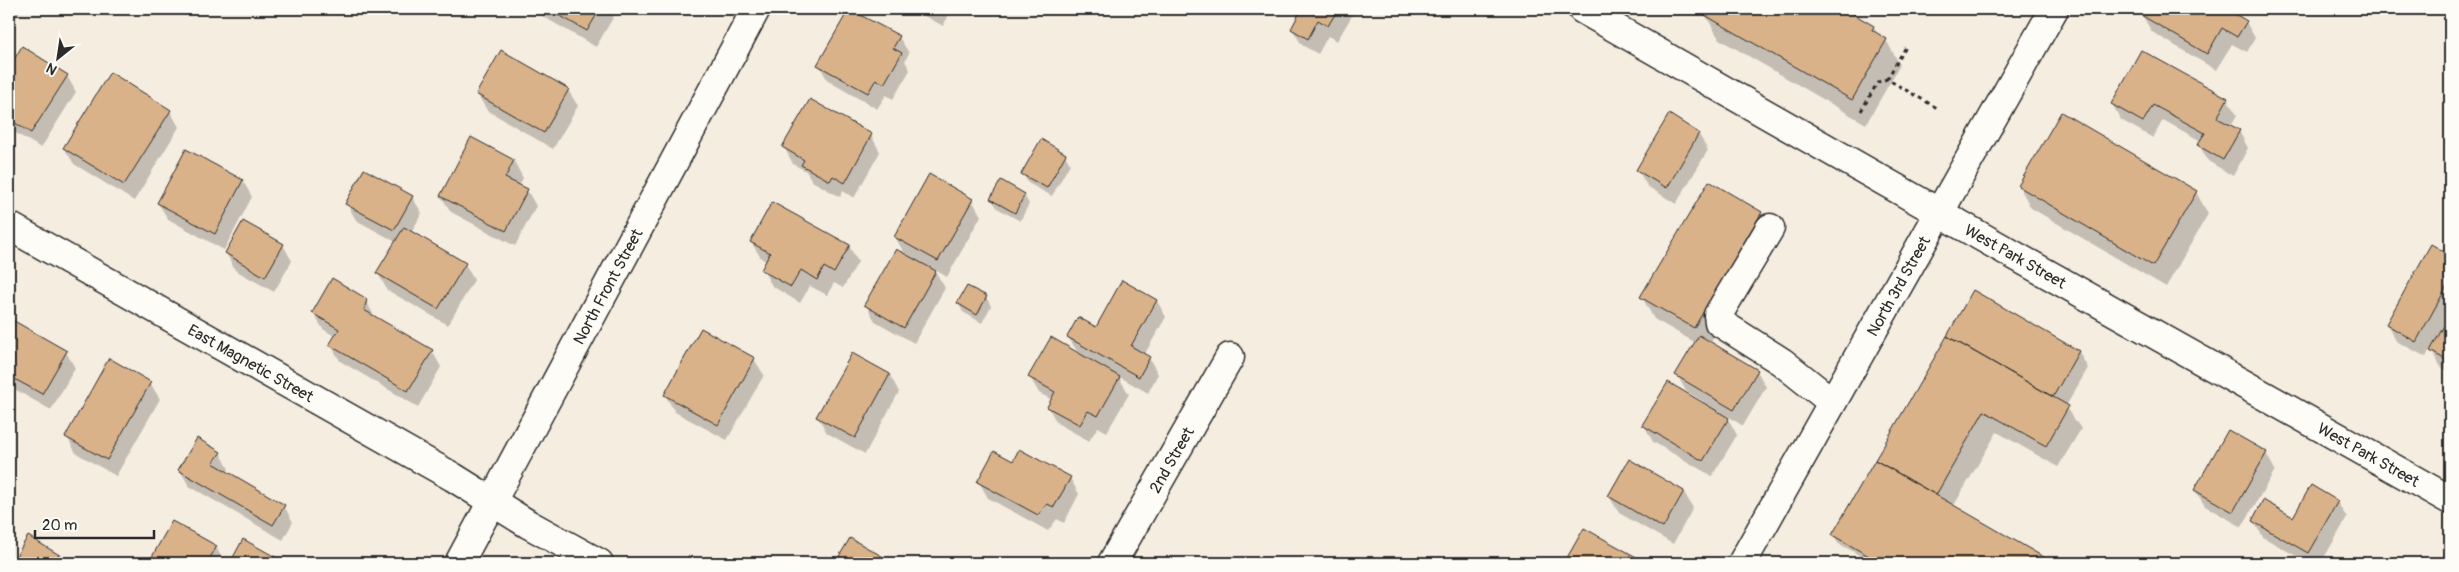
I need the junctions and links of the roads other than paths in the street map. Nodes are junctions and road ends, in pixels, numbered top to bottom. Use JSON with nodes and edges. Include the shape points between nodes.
{"nodes":[{"id":1,"x":756,"y":9,"type":"edge"},
{"id":2,"x":1582,"y":9,"type":"edge"},
{"id":3,"x":2054,"y":9,"type":"edge"},
{"id":4,"x":1938,"y":212,"type":"junction"},
{"id":5,"x":9,"y":226,"type":"edge"},
{"id":6,"x":1770,"y":228,"type":"dead end"},
{"id":7,"x":1230,"y":357,"type":"dead end"},
{"id":8,"x":1832,"y":402,"type":"junction"},
{"id":9,"x":2450,"y":500,"type":"edge"},
{"id":10,"x":491,"y":502,"type":"junction"},
{"id":11,"x":459,"y":563,"type":"edge"},
{"id":12,"x":599,"y":563,"type":"edge"},
{"id":13,"x":1112,"y":563,"type":"edge"},
{"id":14,"x":1742,"y":563,"type":"edge"}],
"edges":[{"from":1,"to":10,"type":"street","name":"North Front Street"},
{"from":2,"to":4,"type":"street","name":"West Park Street"},
{"from":3,"to":4,"type":"street","name":"North 3rd Street"},
{"from":4,"to":8,"type":"street","name":"North 3rd Street"},
{"from":4,"to":9,"type":"street","name":"West Park Street"},
{"from":5,"to":10,"type":"street","name":"East Magnetic Street","via":[[453,477]]},
{"from":6,"to":8,"type":"street","via":[[1718,315],[1720,322],[1782,362]]},
{"from":7,"to":13,"type":"street","name":"2nd Street"},
{"from":8,"to":14,"type":"street","name":"North 3rd Street"},
{"from":10,"to":11,"type":"street","name":"North Front Street"},
{"from":10,"to":12,"type":"street","name":"East Magnetic Street"}]}
